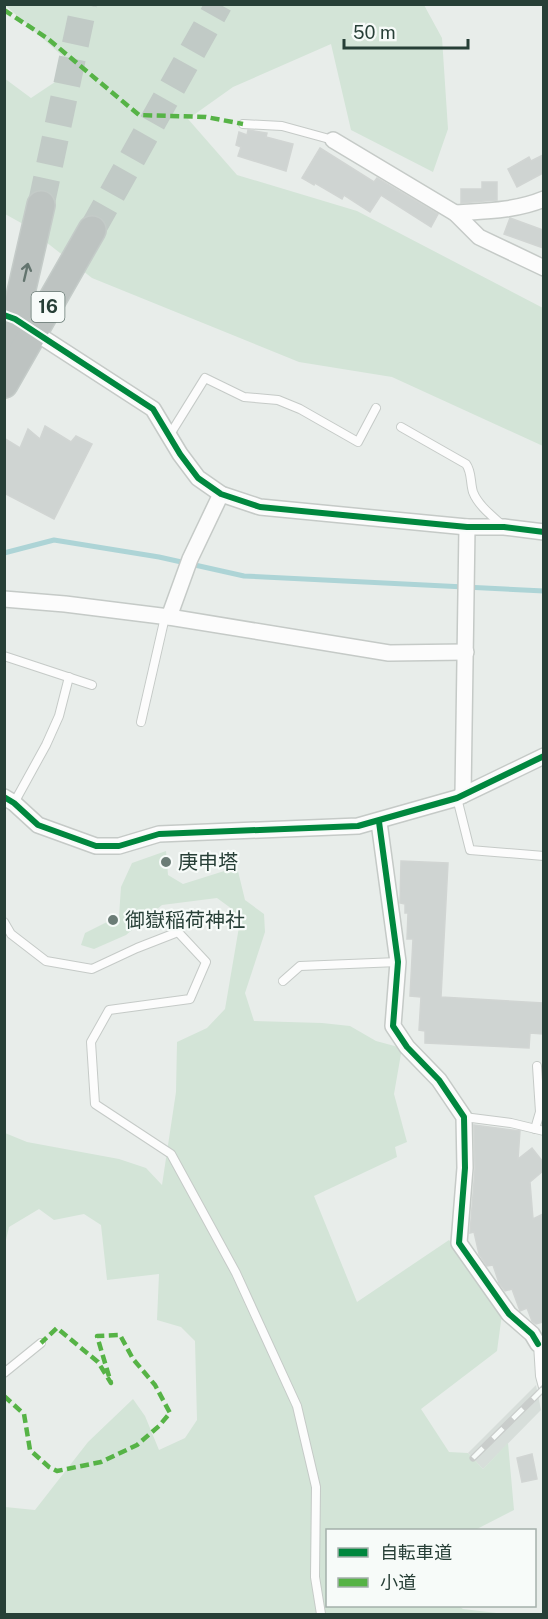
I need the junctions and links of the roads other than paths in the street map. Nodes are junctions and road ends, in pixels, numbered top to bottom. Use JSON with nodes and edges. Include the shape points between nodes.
{"nodes":[{"id":1,"x":243,"y":124,"type":"dead end"},
{"id":2,"x":333,"y":140,"type":"joint"},
{"id":3,"x":41,"y":205,"type":"tunnel mouth"},
{"id":4,"x":539,"y":205,"type":"edge"},
{"id":5,"x":455,"y":213,"type":"junction"},
{"id":6,"x":92,"y":230,"type":"tunnel mouth"},
{"id":7,"x":543,"y":268,"type":"edge"},
{"id":8,"x":18,"y":322,"type":"edge"},
{"id":9,"x":4,"y":349,"type":"edge"},
{"id":10,"x":4,"y":384,"type":"edge"},
{"id":11,"x":376,"y":408,"type":"dead end"},
{"id":12,"x":401,"y":427,"type":"dead end"},
{"id":13,"x":169,"y":436,"type":"junction"},
{"id":14,"x":221,"y":494,"type":"junction"},
{"id":15,"x":466,"y":527,"type":"junction"},
{"id":16,"x":504,"y":527,"type":"junction"},
{"id":17,"x":543,"y":532,"type":"edge"},
{"id":18,"x":4,"y":599,"type":"edge"},
{"id":19,"x":167,"y":617,"type":"junction"},
{"id":20,"x":466,"y":652,"type":"junction"},
{"id":21,"x":4,"y":656,"type":"edge"},
{"id":22,"x":69,"y":677,"type":"junction"},
{"id":23,"x":92,"y":685,"type":"dead end"},
{"id":24,"x":141,"y":722,"type":"dead end"},
{"id":25,"x":543,"y":756,"type":"edge"},
{"id":26,"x":460,"y":796,"type":"junction"},
{"id":27,"x":9,"y":800,"type":"edge"},
{"id":28,"x":379,"y":822,"type":"junction"},
{"id":29,"x":543,"y":856,"type":"edge"},
{"id":30,"x":4,"y":922,"type":"edge"},
{"id":31,"x":398,"y":962,"type":"junction"},
{"id":32,"x":283,"y":981,"type":"dead end"},
{"id":33,"x":537,"y":1066,"type":"dead end"},
{"id":34,"x":464,"y":1118,"type":"junction"},
{"id":35,"x":539,"y":1130,"type":"edge"},
{"id":36,"x":41,"y":1343,"type":"dead end"},
{"id":37,"x":541,"y":1343,"type":"edge"},
{"id":38,"x":4,"y":1373,"type":"edge"},
{"id":39,"x":543,"y":1391,"type":"edge"},
{"id":40,"x":321,"y":1614,"type":"edge"}],
"edges":[{"from":1,"to":2,"type":"lane","via":[[282,126]]},
{"from":2,"to":5,"type":"street"},
{"from":8,"to":3,"type":"highway","number":"16","one_way":true},
{"from":4,"to":5,"type":"street"},
{"from":5,"to":7,"type":"street","via":[[479,237]]},
{"from":6,"to":8,"type":"highway","number":"16"},
{"from":8,"to":9,"type":"highway","number":"16"},
{"from":8,"to":10,"type":"highway","number":"16"},
{"from":8,"to":13,"type":"street","via":[[153,409]]},
{"from":11,"to":13,"type":"lane","via":[[358,442],[300,409],[278,400],[244,397],[205,378]]},
{"from":12,"to":16,"type":"lane","via":[[466,464],[473,492]]},
{"from":13,"to":14,"type":"street","via":[[198,478]]},
{"from":14,"to":15,"type":"street","via":[[260,507]]},
{"from":14,"to":19,"type":"street"},
{"from":15,"to":16,"type":"street"},
{"from":15,"to":20,"type":"street"},
{"from":16,"to":17,"type":"street"},
{"from":18,"to":19,"type":"street"},
{"from":19,"to":20,"type":"street","via":[[389,653]]},
{"from":19,"to":24,"type":"lane"},
{"from":20,"to":26,"type":"street"},
{"from":21,"to":22,"type":"lane"},
{"from":22,"to":23,"type":"lane"},
{"from":22,"to":27,"type":"lane","via":[[59,716],[46,745]]},
{"from":25,"to":26,"type":"street"},
{"from":26,"to":28,"type":"street"},
{"from":26,"to":29,"type":"lane","via":[[470,850]]},
{"from":27,"to":28,"type":"street","via":[[38,825],[96,846],[119,846],[159,834]]},
{"from":28,"to":31,"type":"street"},
{"from":30,"to":40,"type":"lane","via":[[11,934],[46,961],[92,969],[178,932],[206,962],[190,999],[109,1010],[91,1041],[95,1104],[171,1154],[236,1273],[297,1406],[316,1487],[315,1577]]},
{"from":31,"to":32,"type":"lane","via":[[300,966]]},
{"from":31,"to":34,"type":"street","via":[[393,1026],[439,1080]]},
{"from":33,"to":35,"type":"lane"},
{"from":34,"to":35,"type":"lane"},
{"from":34,"to":37,"type":"street","via":[[459,1243],[509,1314]]},
{"from":36,"to":38,"type":"lane"},
{"from":37,"to":39,"type":"lane"}]}
